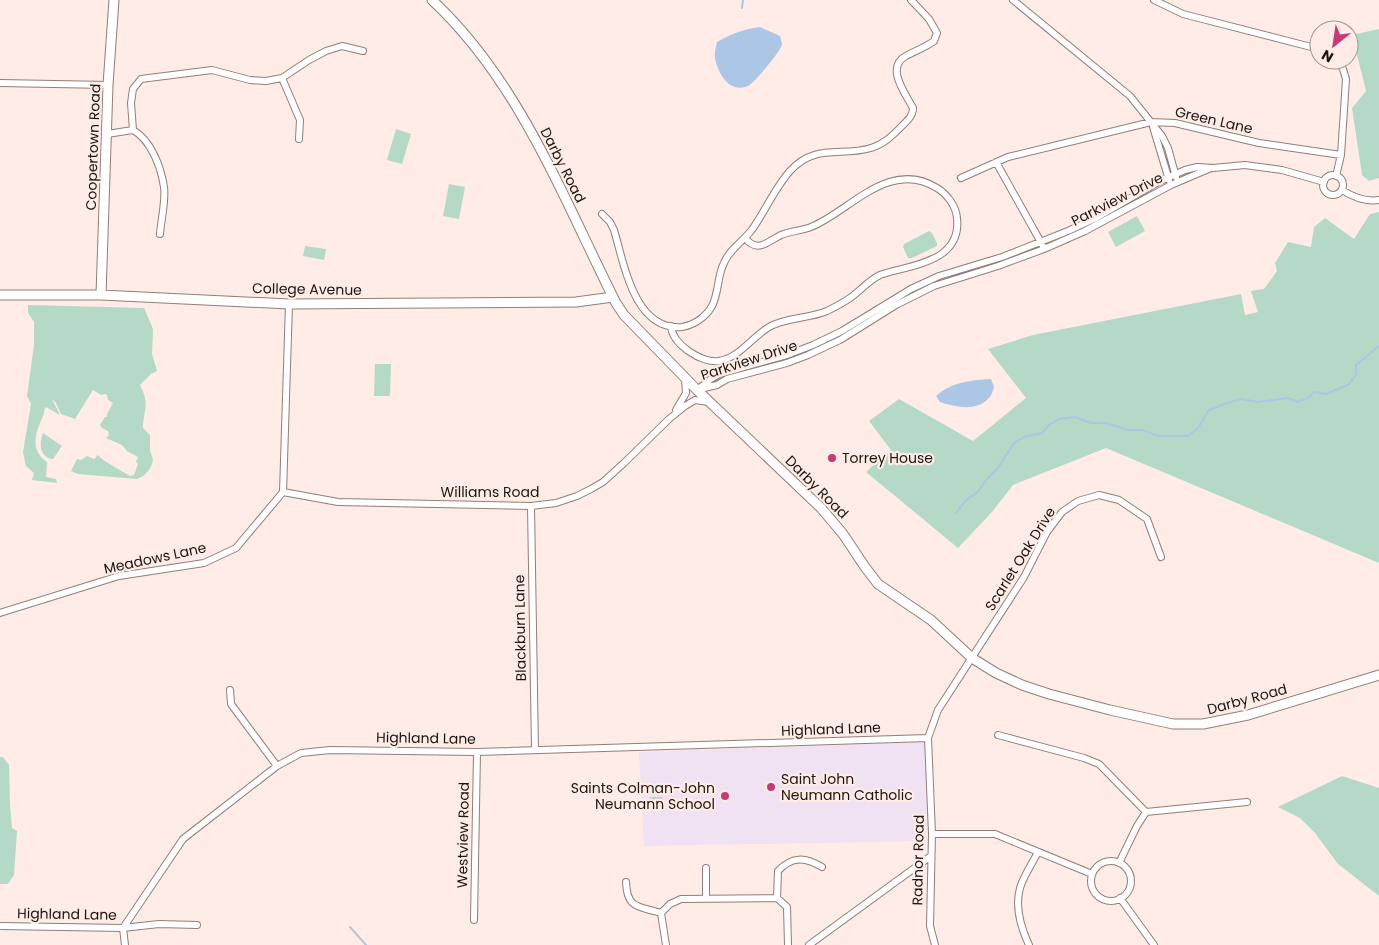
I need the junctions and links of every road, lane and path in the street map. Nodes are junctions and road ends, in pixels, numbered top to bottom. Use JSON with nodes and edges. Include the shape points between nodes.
{"nodes":[{"id":1,"x":114,"y":0,"type":"edge"},
{"id":2,"x":432,"y":0,"type":"edge"},
{"id":3,"x":911,"y":0,"type":"edge"},
{"id":4,"x":1013,"y":0,"type":"edge"},
{"id":5,"x":1154,"y":0,"type":"edge"},
{"id":6,"x":1309,"y":46,"type":"edge"},
{"id":7,"x":363,"y":51,"type":"dead end"},
{"id":8,"x":1343,"y":70,"type":"edge"},
{"id":9,"x":282,"y":78,"type":"junction"},
{"id":10,"x":0,"y":83,"type":"edge"},
{"id":11,"x":108,"y":86,"type":"junction"},
{"id":12,"x":1151,"y":122,"type":"junction"},
{"id":13,"x":133,"y":130,"type":"junction"},
{"id":14,"x":108,"y":134,"type":"junction"},
{"id":15,"x":299,"y":139,"type":"dead end"},
{"id":16,"x":1341,"y":155,"type":"junction"},
{"id":17,"x":996,"y":162,"type":"junction"},
{"id":18,"x":1212,"y":168,"type":"junction"},
{"id":19,"x":1172,"y":176,"type":"junction"},
{"id":20,"x":1336,"y":176,"type":"junction"},
{"id":21,"x":961,"y":178,"type":"dead end"},
{"id":22,"x":1178,"y":182,"type":"junction"},
{"id":23,"x":1324,"y":182,"type":"junction"},
{"id":24,"x":1171,"y":185,"type":"junction"},
{"id":25,"x":1342,"y":190,"type":"junction"},
{"id":26,"x":1379,"y":200,"type":"edge"},
{"id":27,"x":602,"y":214,"type":"dead end"},
{"id":28,"x":160,"y":234,"type":"dead end"},
{"id":29,"x":745,"y":238,"type":"junction"},
{"id":30,"x":1043,"y":245,"type":"junction"},
{"id":31,"x":0,"y":295,"type":"edge"},
{"id":32,"x":101,"y":295,"type":"junction"},
{"id":33,"x":613,"y":297,"type":"junction"},
{"id":34,"x":290,"y":304,"type":"junction"},
{"id":35,"x":671,"y":326,"type":"junction"},
{"id":36,"x":684,"y":376,"type":"junction"},
{"id":37,"x":697,"y":390,"type":"junction"},
{"id":38,"x":711,"y":403,"type":"junction"},
{"id":39,"x":669,"y":419,"type":"junction"},
{"id":40,"x":283,"y":492,"type":"junction"},
{"id":41,"x":531,"y":506,"type":"junction"},
{"id":42,"x":1161,"y":557,"type":"dead end"},
{"id":43,"x":0,"y":613,"type":"edge"},
{"id":44,"x":972,"y":658,"type":"junction"},
{"id":45,"x":1379,"y":675,"type":"edge"},
{"id":46,"x":230,"y":690,"type":"dead end"},
{"id":47,"x":998,"y":735,"type":"dead end"},
{"id":48,"x":928,"y":738,"type":"junction"},
{"id":49,"x":535,"y":750,"type":"junction"},
{"id":50,"x":477,"y":752,"type":"junction"},
{"id":51,"x":277,"y":766,"type":"junction"},
{"id":52,"x":1247,"y":802,"type":"dead end"},
{"id":53,"x":1146,"y":812,"type":"junction"},
{"id":54,"x":932,"y":834,"type":"junction"},
{"id":55,"x":1038,"y":852,"type":"junction"},
{"id":56,"x":930,"y":856,"type":"junction"},
{"id":57,"x":1119,"y":863,"type":"junction"},
{"id":58,"x":822,"y":867,"type":"dead end"},
{"id":59,"x":706,"y":868,"type":"dead end"},
{"id":60,"x":1092,"y":874,"type":"junction"},
{"id":61,"x":626,"y":882,"type":"dead end"},
{"id":62,"x":706,"y":898,"type":"junction"},
{"id":63,"x":778,"y":898,"type":"junction"},
{"id":64,"x":1120,"y":898,"type":"junction"},
{"id":65,"x":661,"y":913,"type":"junction"},
{"id":66,"x":474,"y":920,"type":"dead end"},
{"id":67,"x":197,"y":925,"type":"dead end"},
{"id":68,"x":0,"y":926,"type":"edge"},
{"id":69,"x":123,"y":928,"type":"junction"},
{"id":70,"x":125,"y":945,"type":"edge"},
{"id":71,"x":666,"y":945,"type":"edge"},
{"id":72,"x":788,"y":945,"type":"edge"},
{"id":73,"x":809,"y":945,"type":"edge"},
{"id":74,"x":935,"y":945,"type":"edge"},
{"id":75,"x":1028,"y":945,"type":"edge"},
{"id":76,"x":1154,"y":945,"type":"edge"}],
"edges":[{"from":1,"to":11,"type":"main road","name":"Coopertown Road"},
{"from":2,"to":33,"type":"main road","name":"Darby Road","via":[[468,37],[504,87],[538,143]]},
{"from":3,"to":29,"type":"street","via":[[930,19],[937,33],[934,41],[903,57],[897,66],[897,75],[913,108],[909,120],[889,139],[876,146],[818,153],[802,161],[790,171]]},
{"from":4,"to":12,"type":"street","via":[[1130,96]]},
{"from":5,"to":6,"type":"street","via":[[1183,14]]},
{"from":7,"to":9,"type":"street","via":[[342,46],[326,51]]},
{"from":8,"to":16,"type":"street","via":[[1346,79]]},
{"from":9,"to":13,"type":"street","via":[[250,80],[212,70],[141,79],[133,89]]},
{"from":9,"to":15,"type":"street","via":[[300,120]]},
{"from":10,"to":11,"type":"street"},
{"from":11,"to":14,"type":"main road","name":"Coopertown Road"},
{"from":12,"to":16,"type":"street","name":"Green Lane","via":[[1175,123],[1258,143]]},
{"from":12,"to":17,"type":"street","name":"Green Lane","via":[[1024,152]]},
{"from":12,"to":19,"type":"street"},
{"from":13,"to":14,"type":"street"},
{"from":13,"to":28,"type":"street","via":[[141,134],[150,147],[164,188]]},
{"from":14,"to":32,"type":"main road","name":"Coopertown Road"},
{"from":16,"to":20,"type":"street"},
{"from":17,"to":21,"type":"street","name":"Green Lane"},
{"from":17,"to":30,"type":"street"},
{"from":18,"to":19,"type":"street","name":"Parkview Drive","via":[[1198,167]]},
{"from":18,"to":22,"type":"street","name":"Parkview Drive"},
{"from":18,"to":23,"type":"street","name":"Parkview Drive","via":[[1266,166]]},
{"from":19,"to":22,"type":"street"},
{"from":19,"to":24,"type":"street"},
{"from":19,"to":30,"type":"street","name":"Parkview Drive"},
{"from":20,"to":23,"type":"street","via":[[1330,176]]},
{"from":20,"to":25,"type":"street","via":[[1342,181]]},
{"from":22,"to":24,"type":"street","name":"Parkview Drive"},
{"from":23,"to":25,"type":"street","name":"Parkview Drive","via":[[1325,190],[1330,194]]},
{"from":24,"to":30,"type":"street","name":"Parkview Drive","via":[[1085,231]]},
{"from":25,"to":26,"type":"street","name":"Parkview Drive","via":[[1359,199]]},
{"from":27,"to":35,"type":"street","via":[[614,230],[636,299],[654,318]]},
{"from":29,"to":35,"type":"street","via":[[728,255],[708,312],[692,324]]},
{"from":29,"to":35,"type":"street","via":[[752,244],[764,245],[831,216],[870,189],[905,180],[938,188],[947,196],[957,215],[958,227],[950,245],[941,254],[916,266],[875,278],[825,311],[768,328],[725,359],[707,361],[696,356],[674,337]]},
{"from":30,"to":37,"type":"street","name":"Parkview Drive","via":[[993,264],[939,276],[911,288],[836,338],[775,362],[715,376]]},
{"from":31,"to":32,"type":"main road","name":"College Avenue"},
{"from":32,"to":34,"type":"main road","name":"College Avenue"},
{"from":33,"to":34,"type":"main road","name":"College Avenue","via":[[576,302]]},
{"from":33,"to":36,"type":"main road","name":"Darby Road","via":[[624,315]]},
{"from":34,"to":40,"type":"street"},
{"from":36,"to":37,"type":"main road","name":"Darby Road"},
{"from":36,"to":39,"type":"street","name":"Williams Road","via":[[686,393]]},
{"from":37,"to":38,"type":"main road","name":"Darby Road"},
{"from":38,"to":39,"type":"street","name":"Williams Road","via":[[695,400]]},
{"from":38,"to":44,"type":"main road","name":"Darby Road","via":[[821,508],[878,584],[931,620]]},
{"from":39,"to":41,"type":"street","name":"Williams Road","via":[[603,482],[577,496]]},
{"from":40,"to":41,"type":"street","name":"Williams Road","via":[[338,502]]},
{"from":40,"to":43,"type":"street","name":"Meadows Lane","via":[[236,548],[204,563],[119,576]]},
{"from":41,"to":49,"type":"street","name":"Blackburn Lane"},
{"from":42,"to":44,"type":"street","name":"Scarlet Oak Drive","via":[[1148,518],[1137,510],[1119,500],[1099,495],[1078,501],[1062,512],[1048,532],[1024,577]]},
{"from":44,"to":45,"type":"main road","name":"Darby Road","via":[[996,673],[1034,689],[1174,724],[1203,724],[1248,715]]},
{"from":44,"to":48,"type":"street","name":"Radnor Road","via":[[938,710]]},
{"from":46,"to":51,"type":"street","via":[[231,704]]},
{"from":47,"to":53,"type":"street","via":[[1099,764]]},
{"from":48,"to":49,"type":"street","name":"Highland Lane"},
{"from":48,"to":54,"type":"street","name":"Radnor Road"},
{"from":49,"to":50,"type":"street","name":"Highland Lane"},
{"from":50,"to":51,"type":"street","name":"Highland Lane","via":[[330,750],[302,753]]},
{"from":50,"to":66,"type":"street","name":"Westview Road"},
{"from":51,"to":69,"type":"street","name":"Highland Lane","via":[[183,840]]},
{"from":52,"to":53,"type":"street"},
{"from":53,"to":57,"type":"street"},
{"from":54,"to":55,"type":"street","via":[[995,834]]},
{"from":54,"to":56,"type":"street","name":"Radnor Road"},
{"from":55,"to":60,"type":"street"},
{"from":55,"to":75,"type":"street","via":[[1020,888],[1018,903]]},
{"from":56,"to":73,"type":"street"},
{"from":56,"to":74,"type":"street","name":"Radnor Road","via":[[930,926]]},
{"from":57,"to":60,"type":"street","via":[[1103,862]]},
{"from":57,"to":64,"type":"street","via":[[1128,871],[1131,881]]},
{"from":58,"to":63,"type":"street","via":[[813,861],[796,859],[784,864],[778,871]]},
{"from":59,"to":62,"type":"street"},
{"from":60,"to":64,"type":"street","via":[[1092,887],[1098,896],[1108,900]]},
{"from":61,"to":65,"type":"street","via":[[626,897],[632,904]]},
{"from":62,"to":63,"type":"street"},
{"from":62,"to":65,"type":"street","via":[[680,898]]},
{"from":63,"to":72,"type":"street","via":[[787,907]]},
{"from":64,"to":76,"type":"street"},
{"from":65,"to":71,"type":"street"},
{"from":67,"to":69,"type":"street","via":[[159,924]]},
{"from":68,"to":69,"type":"street","name":"Highland Lane"},
{"from":69,"to":70,"type":"street"}]}
